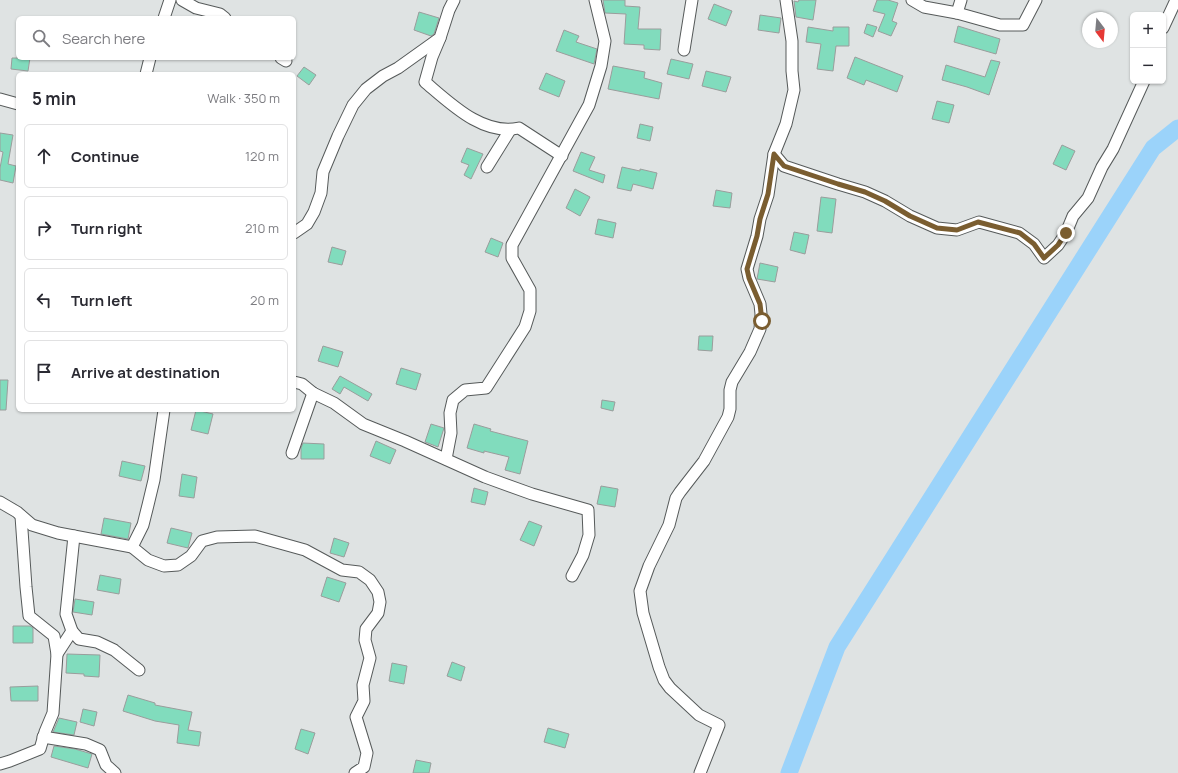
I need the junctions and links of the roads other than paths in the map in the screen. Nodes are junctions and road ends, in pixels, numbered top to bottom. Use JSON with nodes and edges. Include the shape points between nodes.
{"nodes":[{"id":1,"x":170,"y":0,"type":"edge"},
{"id":2,"x":182,"y":0,"type":"edge"},
{"id":3,"x":454,"y":0,"type":"edge"},
{"id":4,"x":595,"y":0,"type":"edge"},
{"id":5,"x":692,"y":0,"type":"edge"},
{"id":6,"x":786,"y":0,"type":"edge"},
{"id":7,"x":912,"y":0,"type":"edge"},
{"id":8,"x":960,"y":0,"type":"edge"},
{"id":9,"x":1036,"y":0,"type":"edge"},
{"id":10,"x":1176,"y":0,"type":"edge"},
{"id":11,"x":957,"y":14,"type":"junction"},
{"id":12,"x":165,"y":16,"type":"edge"},
{"id":13,"x":222,"y":16,"type":"edge"},
{"id":14,"x":1166,"y":22,"type":"edge"},
{"id":15,"x":440,"y":38,"type":"junction"},
{"id":16,"x":684,"y":50,"type":"dead end"},
{"id":17,"x":150,"y":60,"type":"edge"},
{"id":18,"x":146,"y":72,"type":"edge"},
{"id":19,"x":1143,"y":84,"type":"edge"},
{"id":20,"x":0,"y":99,"type":"edge"},
{"id":21,"x":16,"y":103,"type":"edge"},
{"id":22,"x":510,"y":130,"type":"junction"},
{"id":23,"x":774,"y":154,"type":"junction"},
{"id":24,"x":562,"y":156,"type":"junction"},
{"id":25,"x":487,"y":167,"type":"dead end"},
{"id":26,"x":296,"y":232,"type":"edge"},
{"id":27,"x":296,"y":382,"type":"edge"},
{"id":28,"x":313,"y":393,"type":"junction"},
{"id":29,"x":164,"y":412,"type":"edge"},
{"id":30,"x":292,"y":453,"type":"dead end"},
{"id":31,"x":446,"y":459,"type":"junction"},
{"id":32,"x":0,"y":502,"type":"edge"},
{"id":33,"x":21,"y":516,"type":"junction"},
{"id":34,"x":74,"y":536,"type":"junction"},
{"id":35,"x":132,"y":547,"type":"junction"},
{"id":36,"x":572,"y":576,"type":"dead end"},
{"id":37,"x":72,"y":632,"type":"junction"},
{"id":38,"x":57,"y":654,"type":"junction"},
{"id":39,"x":139,"y":670,"type":"dead end"},
{"id":40,"x":43,"y":736,"type":"junction"},
{"id":41,"x":0,"y":764,"type":"edge"},
{"id":42,"x":115,"y":773,"type":"edge"},
{"id":43,"x":355,"y":773,"type":"edge"},
{"id":44,"x":700,"y":773,"type":"edge"}],
"edges":[{"from":1,"to":12,"type":"street"},
{"from":2,"to":13,"type":"street","via":[[196,8]]},
{"from":3,"to":15,"type":"street"},
{"from":4,"to":24,"type":"street","via":[[605,41],[601,66],[590,105]]},
{"from":5,"to":16,"type":"street"},
{"from":6,"to":23,"type":"street","via":[[792,41],[794,90],[786,124]]},
{"from":7,"to":11,"type":"street","via":[[924,7]]},
{"from":8,"to":11,"type":"street"},
{"from":9,"to":11,"type":"street","via":[[1023,25],[1000,26]]},
{"from":10,"to":14,"type":"street"},
{"from":15,"to":22,"type":"street","via":[[425,82],[473,120],[498,129]]},
{"from":15,"to":26,"type":"street","via":[[366,89],[353,105],[324,172],[314,212],[307,224]]},
{"from":17,"to":18,"type":"street"},
{"from":19,"to":23,"type":"street","via":[[1095,186],[1073,216],[1058,245],[1044,258],[1034,244],[1020,233],[978,222],[957,230],[937,228],[865,192],[784,166]]},
{"from":20,"to":21,"type":"street"},
{"from":22,"to":24,"type":"street","via":[[519,128]]},
{"from":22,"to":25,"type":"street"},
{"from":23,"to":44,"type":"street","via":[[768,194],[747,269],[760,304],[760,329],[732,382],[728,417],[704,461],[676,498],[669,525],[640,591],[643,613],[664,680],[699,715],[719,725]]},
{"from":24,"to":31,"type":"street","via":[[512,245],[512,258],[530,290],[530,311],[525,327],[486,388],[465,390],[453,400]]},
{"from":27,"to":28,"type":"street"},
{"from":28,"to":30,"type":"street"},
{"from":28,"to":31,"type":"street","via":[[334,403],[363,424]]},
{"from":29,"to":35,"type":"street","via":[[154,480],[143,525]]},
{"from":31,"to":36,"type":"street","via":[[532,494],[588,510],[589,535],[583,555]]},
{"from":32,"to":33,"type":"street"},
{"from":33,"to":34,"type":"street","via":[[32,525]]},
{"from":33,"to":38,"type":"street","via":[[29,616],[54,636]]},
{"from":34,"to":35,"type":"street"},
{"from":34,"to":37,"type":"street","via":[[66,614]]},
{"from":35,"to":43,"type":"street","via":[[148,560],[164,566],[178,565],[191,556],[202,541],[217,537],[255,536],[305,550],[342,570],[359,572],[370,580],[378,592],[380,602],[378,613],[366,629],[365,640],[370,658],[363,685],[364,702],[356,717],[367,753],[364,767]]},
{"from":37,"to":38,"type":"street"},
{"from":37,"to":39,"type":"street","via":[[79,639],[97,642],[114,650]]},
{"from":38,"to":40,"type":"street","via":[[53,713]]},
{"from":40,"to":41,"type":"street","via":[[40,748]]},
{"from":40,"to":42,"type":"street","via":[[86,744],[100,750],[106,765]]}]}
